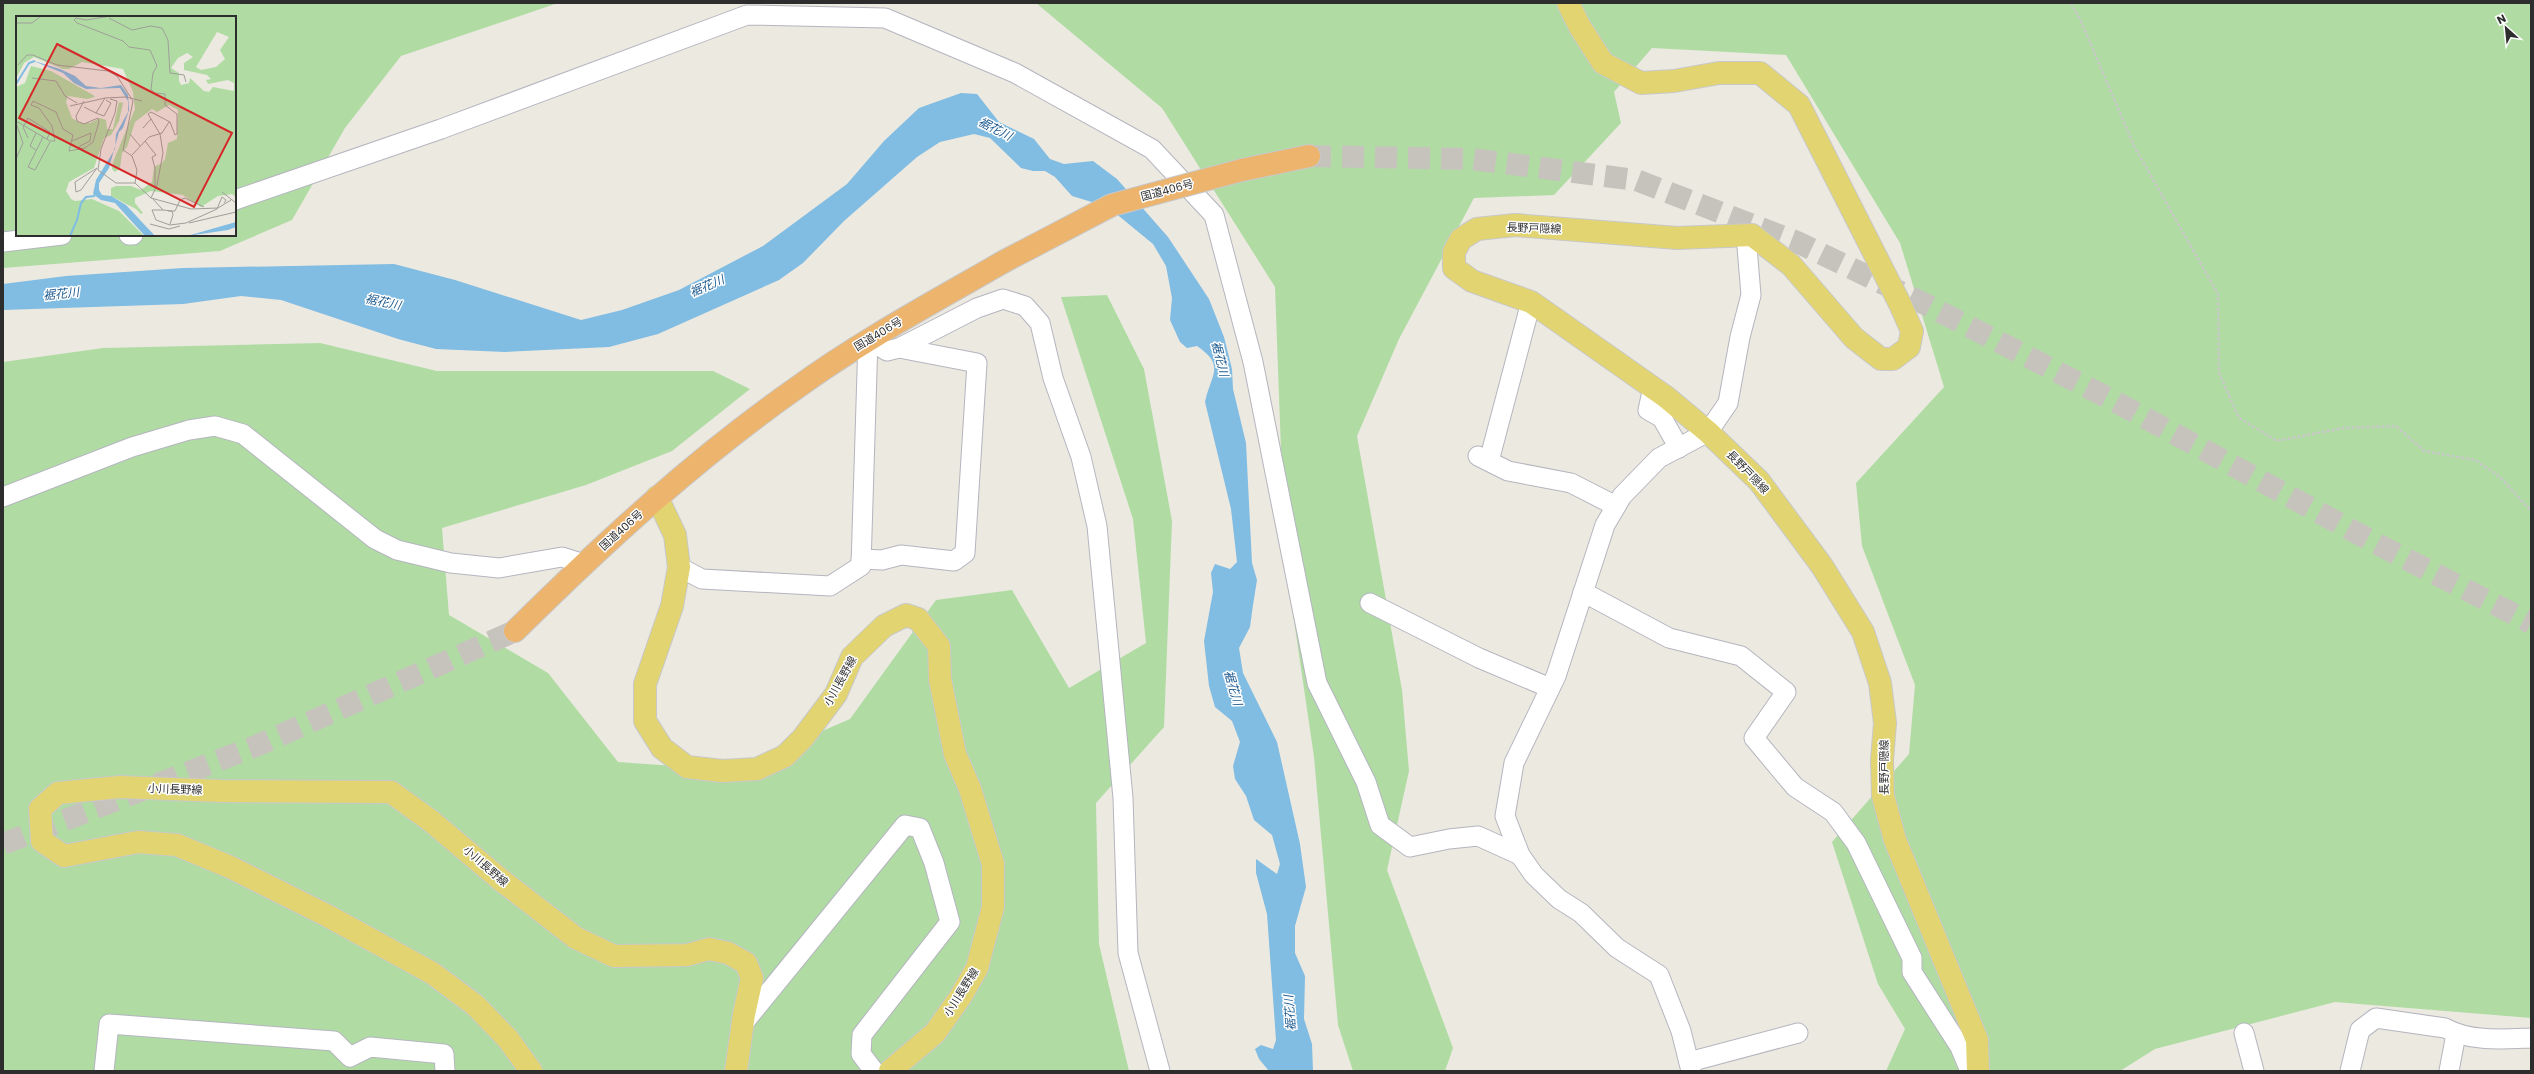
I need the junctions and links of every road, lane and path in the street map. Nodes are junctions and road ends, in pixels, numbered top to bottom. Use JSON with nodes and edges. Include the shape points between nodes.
{"nodes":[{"id":1,"x":1568,"y":3,"type":"edge"},
{"id":2,"x":2071,"y":3,"type":"edge"},
{"id":3,"x":1309,"y":156,"type":"tunnel mouth"},
{"id":4,"x":236,"y":200,"type":"edge"},
{"id":5,"x":1746,"y":235,"type":"junction"},
{"id":6,"x":54,"y":236,"type":"edge"},
{"id":7,"x":3,"y":242,"type":"edge"},
{"id":8,"x":1531,"y":302,"type":"junction"},
{"id":9,"x":868,"y":339,"type":"junction"},
{"id":10,"x":899,"y":348,"type":"junction"},
{"id":11,"x":1653,"y":387,"type":"junction"},
{"id":12,"x":1708,"y":432,"type":"junction"},
{"id":13,"x":1679,"y":448,"type":"junction"},
{"id":14,"x":3,"y":497,"type":"edge"},
{"id":15,"x":657,"y":497,"type":"junction"},
{"id":16,"x":1616,"y":506,"type":"junction"},
{"id":17,"x":2531,"y":511,"type":"edge"},
{"id":18,"x":861,"y":558,"type":"junction"},
{"id":19,"x":584,"y":564,"type":"junction"},
{"id":20,"x":679,"y":567,"type":"junction"},
{"id":21,"x":1584,"y":592,"type":"junction"},
{"id":22,"x":1370,"y":603,"type":"dead end"},
{"id":23,"x":515,"y":631,"type":"tunnel mouth"},
{"id":24,"x":1550,"y":688,"type":"junction"},
{"id":25,"x":1520,"y":855,"type":"junction"},
{"id":26,"x":742,"y":1025,"type":"junction"},
{"id":27,"x":1798,"y":1033,"type":"dead end"},
{"id":28,"x":2244,"y":1033,"type":"dead end"},
{"id":29,"x":2456,"y":1034,"type":"junction"},
{"id":30,"x":2531,"y":1038,"type":"edge"},
{"id":31,"x":1690,"y":1067,"type":"edge"},
{"id":32,"x":104,"y":1071,"type":"edge"},
{"id":33,"x":445,"y":1071,"type":"edge"},
{"id":34,"x":531,"y":1071,"type":"edge"},
{"id":35,"x":736,"y":1071,"type":"edge"},
{"id":36,"x":874,"y":1071,"type":"edge"},
{"id":37,"x":890,"y":1071,"type":"edge"},
{"id":38,"x":1160,"y":1071,"type":"edge"},
{"id":39,"x":1970,"y":1071,"type":"edge"},
{"id":40,"x":1978,"y":1071,"type":"edge"},
{"id":41,"x":2254,"y":1071,"type":"edge"},
{"id":42,"x":2350,"y":1071,"type":"edge"},
{"id":43,"x":2449,"y":1071,"type":"edge"}],
"edges":[{"from":1,"to":5,"type":"main road","name":"長野戸隠線","via":[[1603,63],[1641,83],[1674,81],[1719,73],[1760,73],[1799,105],[1900,304],[1912,331],[1909,347],[1893,359],[1881,359],[1854,338],[1791,265],[1752,235]]},
{"from":2,"to":17,"type":"path","via":[[2134,146],[2218,294],[2219,373],[2239,418],[2277,441],[2343,428],[2396,426],[2424,451],[2475,460],[2500,477]]},
{"from":3,"to":9,"type":"highway","name":"国道406号","bridge":true,"via":[[1242,170],[1112,205],[1003,262]]},
{"from":4,"to":25,"type":"street","via":[[441,129],[747,16],[885,18],[1016,73],[1152,149],[1214,215],[1253,362],[1317,683],[1366,782],[1380,825],[1410,847],[1449,838],[1478,836]]},
{"from":5,"to":8,"type":"main road","name":"長野戸隠線","via":[[1677,238],[1514,226],[1477,229],[1461,239],[1454,252],[1454,268],[1472,281]]},
{"from":5,"to":12,"type":"street","via":[[1752,295],[1737,349],[1728,403]]},
{"from":6,"to":7,"type":"street"},
{"from":8,"to":11,"type":"main road","name":"長野戸隠線"},
{"from":8,"to":16,"type":"street","via":[[1484,459],[1508,471],[1571,483]]},
{"from":9,"to":10,"type":"street","via":[[887,351]]},
{"from":9,"to":15,"type":"highway","name":"国道406号","via":[[794,389]]},
{"from":9,"to":18,"type":"street"},
{"from":10,"to":18,"type":"street","via":[[977,363],[965,553],[954,561],[901,555],[882,560]]},
{"from":10,"to":38,"type":"street","via":[[978,308],[1003,299],[1025,306],[1040,323],[1053,378],[1081,457],[1097,526],[1123,798],[1128,953]]},
{"from":11,"to":12,"type":"main road","name":"長野戸隠線"},
{"from":11,"to":13,"type":"street","via":[[1648,410],[1662,418]]},
{"from":12,"to":13,"type":"street"},
{"from":12,"to":40,"type":"main road","name":"長野戸隠線","via":[[1759,482],[1788,517],[1863,632],[1880,682],[1885,723],[1883,796],[1895,840],[1977,1040]]},
{"from":13,"to":16,"type":"street","via":[[1659,458],[1622,496]]},
{"from":14,"to":19,"type":"street","via":[[132,446],[189,430],[215,426],[243,434],[375,539],[396,550],[451,563],[499,568],[562,556]]},
{"from":15,"to":19,"type":"highway","name":"国道406号"},
{"from":15,"to":20,"type":"main road","name":"小川長野線","via":[[675,536]]},
{"from":16,"to":21,"type":"street","via":[[1605,525]]},
{"from":18,"to":20,"type":"street","via":[[860,566],[830,586],[702,579]]},
{"from":19,"to":23,"type":"highway","name":"国道406号"},
{"from":20,"to":37,"type":"main road","name":"小川長野線","via":[[672,606],[646,684],[645,721],[662,748],[687,767],[757,769],[785,756],[803,738],[836,694],[852,657],[884,626],[906,615],[918,619],[939,646],[940,679],[954,754],[970,789],[993,864],[993,907],[977,968],[961,996],[935,1033]]},
{"from":21,"to":24,"type":"street"},
{"from":21,"to":39,"type":"street","via":[[1670,638],[1741,656],[1786,692],[1754,738],[1795,787],[1833,812],[1856,843],[1912,958],[1912,972],[1960,1047]]},
{"from":22,"to":24,"type":"street","via":[[1479,658]]},
{"from":24,"to":25,"type":"street","via":[[1514,763],[1505,816]]},
{"from":25,"to":31,"type":"street","via":[[1534,875],[1559,899],[1581,913],[1617,948],[1659,975],[1681,1031]]},
{"from":26,"to":34,"type":"main road","name":"小川長野線","via":[[752,978],[746,963],[728,953],[709,949],[687,955],[614,956],[576,938],[501,880],[432,821],[391,792],[222,791],[120,787],[58,793],[40,809],[42,841],[64,856],[138,842],[177,845],[270,886],[376,941],[432,973],[475,1005],[508,1039]]},
{"from":26,"to":35,"type":"main road","name":"小川長野線"},
{"from":26,"to":36,"type":"street","via":[[905,825],[920,828],[934,863],[950,922],[862,1035],[861,1054]]},
{"from":27,"to":31,"type":"street"},
{"from":28,"to":41,"type":"street"},
{"from":29,"to":30,"type":"street","via":[[2497,1039]]},
{"from":29,"to":42,"type":"street","via":[[2445,1028],[2376,1018],[2360,1030]]},
{"from":29,"to":43,"type":"street"},
{"from":32,"to":33,"type":"street","via":[[109,1024],[334,1041],[350,1057],[370,1046],[444,1054]]}]}
